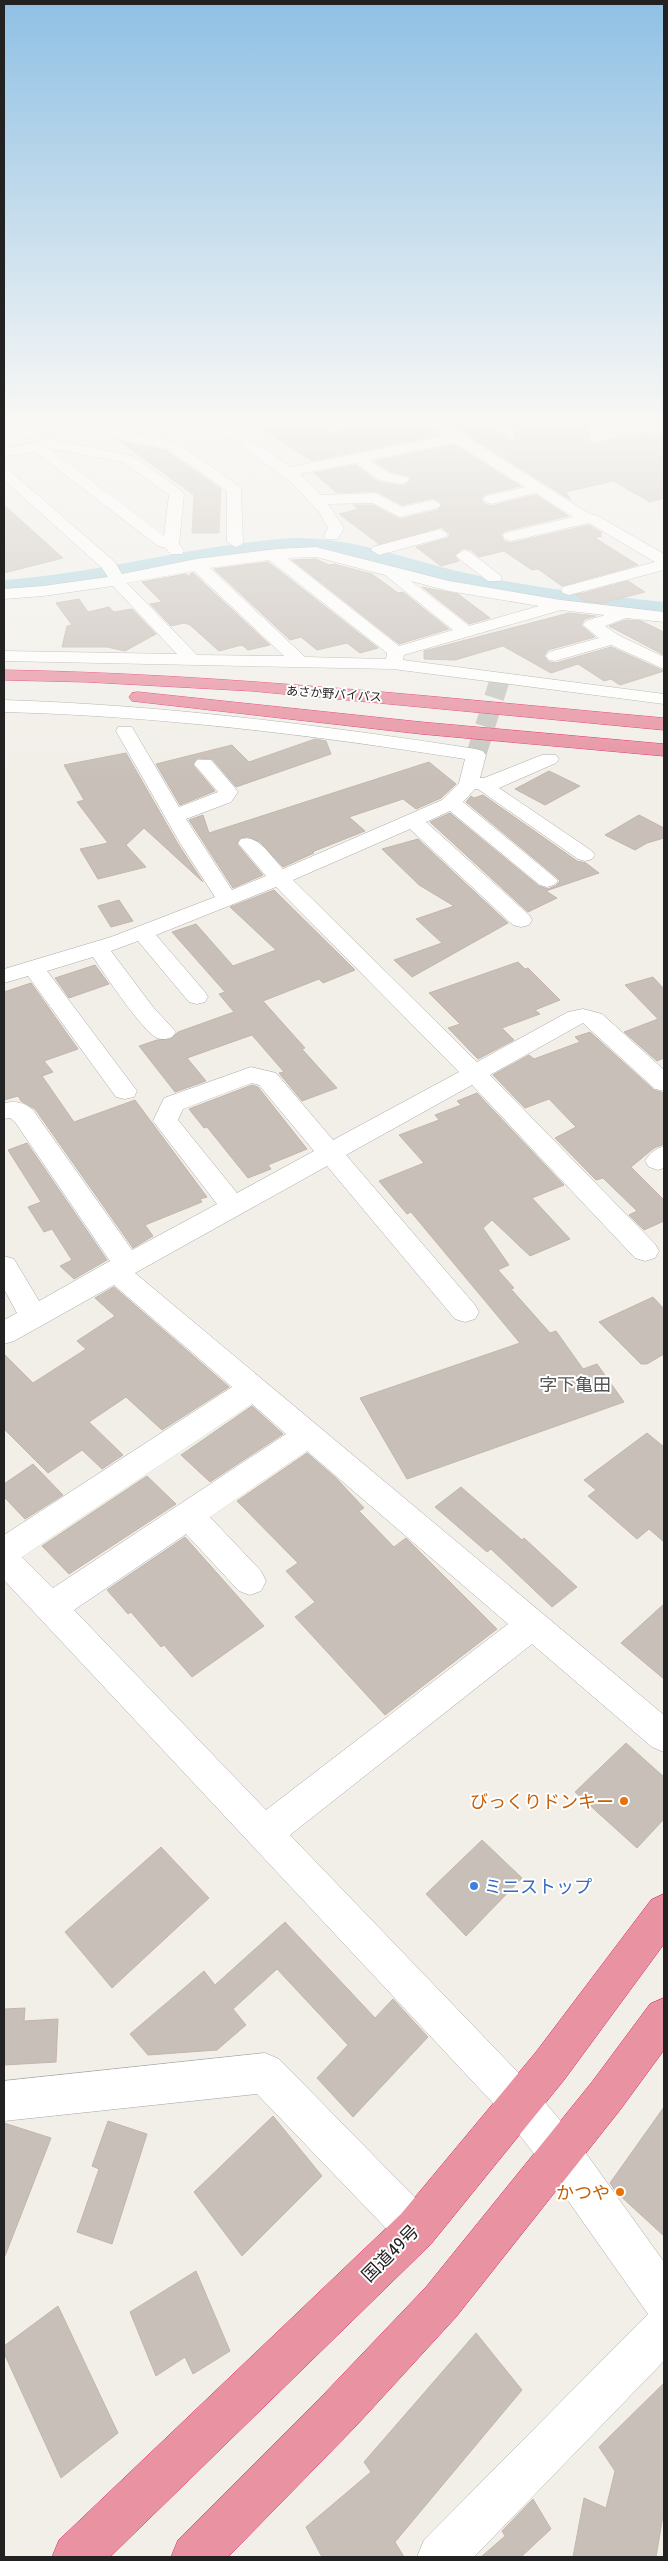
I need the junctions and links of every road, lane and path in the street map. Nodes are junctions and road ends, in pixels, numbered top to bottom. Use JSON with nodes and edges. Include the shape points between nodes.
{"nodes":[{"id":1,"x":80,"y":540,"type":"edge"},
{"id":2,"x":159,"y":540,"type":"edge"},
{"id":3,"x":182,"y":540,"type":"edge"},
{"id":4,"x":229,"y":540,"type":"edge"},
{"id":5,"x":254,"y":540,"type":"dead end"},
{"id":6,"x":344,"y":540,"type":"edge"},
{"id":7,"x":406,"y":540,"type":"edge"},
{"id":8,"x":626,"y":540,"type":"edge"},
{"id":9,"x":365,"y":546,"type":"junction"},
{"id":10,"x":184,"y":552,"type":"junction"},
{"id":11,"x":157,"y":554,"type":"dead end"},
{"id":12,"x":273,"y":555,"type":"junction"},
{"id":13,"x":411,"y":558,"type":"dead end"},
{"id":14,"x":128,"y":560,"type":"dead end"},
{"id":15,"x":463,"y":563,"type":"dead end"},
{"id":16,"x":664,"y":563,"type":"edge"},
{"id":17,"x":109,"y":565,"type":"junction"},
{"id":18,"x":387,"y":569,"type":"junction"},
{"id":19,"x":118,"y":580,"type":"junction"},
{"id":20,"x":4,"y":594,"type":"edge"},
{"id":21,"x":634,"y":597,"type":"dead end"},
{"id":22,"x":565,"y":598,"type":"junction"},
{"id":23,"x":625,"y":614,"type":"junction"},
{"id":24,"x":664,"y":617,"type":"edge"},
{"id":25,"x":466,"y":632,"type":"junction"},
{"id":26,"x":612,"y":638,"type":"junction"},
{"id":27,"x":4,"y":656,"type":"edge"},
{"id":28,"x":556,"y":656,"type":"dead end"},
{"id":29,"x":394,"y":658,"type":"junction"},
{"id":30,"x":193,"y":661,"type":"junction"},
{"id":31,"x":299,"y":661,"type":"junction"},
{"id":32,"x":664,"y":664,"type":"edge"},
{"id":33,"x":4,"y":675,"type":"edge"},
{"id":34,"x":112,"y":685,"type":"junction"},
{"id":35,"x":4,"y":688,"type":"edge"},
{"id":36,"x":664,"y":699,"type":"edge"},
{"id":37,"x":4,"y":706,"type":"edge"},
{"id":38,"x":660,"y":726,"type":"edge"},
{"id":39,"x":124,"y":731,"type":"dead end"},
{"id":40,"x":664,"y":750,"type":"edge"},
{"id":41,"x":549,"y":759,"type":"dead end"},
{"id":42,"x":204,"y":764,"type":"dead end"},
{"id":43,"x":477,"y":783,"type":"junction"},
{"id":44,"x":451,"y":802,"type":"junction"},
{"id":45,"x":174,"y":816,"type":"junction"},
{"id":46,"x":412,"y":820,"type":"junction"},
{"id":47,"x":248,"y":843,"type":"dead end"},
{"id":48,"x":585,"y":855,"type":"dead end"},
{"id":49,"x":279,"y":878,"type":"junction"},
{"id":50,"x":547,"y":881,"type":"dead end"},
{"id":51,"x":228,"y":900,"type":"junction"},
{"id":52,"x":521,"y":920,"type":"dead end"},
{"id":53,"x":143,"y":933,"type":"junction"},
{"id":54,"x":98,"y":949,"type":"junction"},
{"id":55,"x":32,"y":968,"type":"junction"},
{"id":56,"x":4,"y":976,"type":"edge"},
{"id":57,"x":197,"y":997,"type":"dead end"},
{"id":58,"x":164,"y":1032,"type":"dead end"},
{"id":59,"x":473,"y":1072,"type":"junction"},
{"id":60,"x":660,"y":1075,"type":"edge"},
{"id":61,"x":125,"y":1091,"type":"dead end"},
{"id":62,"x":4,"y":1111,"type":"edge"},
{"id":63,"x":330,"y":1151,"type":"junction"},
{"id":64,"x":232,"y":1205,"type":"junction"},
{"id":65,"x":645,"y":1251,"type":"dead end"},
{"id":66,"x":4,"y":1266,"type":"edge"},
{"id":67,"x":120,"y":1267,"type":"junction"},
{"id":68,"x":465,"y":1312,"type":"dead end"},
{"id":69,"x":33,"y":1316,"type":"junction"},
{"id":70,"x":4,"y":1333,"type":"edge"},
{"id":71,"x":253,"y":1388,"type":"junction"},
{"id":72,"x":309,"y":1434,"type":"junction"},
{"id":73,"x":188,"y":1515,"type":"junction"},
{"id":74,"x":4,"y":1552,"type":"edge"},
{"id":75,"x":4,"y":1559,"type":"edge"},
{"id":76,"x":250,"y":1581,"type":"dead end"},
{"id":77,"x":50,"y":1608,"type":"junction"},
{"id":78,"x":533,"y":1624,"type":"junction"},
{"id":79,"x":664,"y":1736,"type":"edge"},
{"id":80,"x":264,"y":1833,"type":"junction"},
{"id":81,"x":664,"y":1913,"type":"edge"},
{"id":82,"x":664,"y":2018,"type":"edge"},
{"id":83,"x":4,"y":2101,"type":"edge"},
{"id":84,"x":519,"y":2102,"type":"junction"},
{"id":85,"x":560,"y":2153,"type":"junction"},
{"id":86,"x":416,"y":2229,"type":"junction"},
{"id":87,"x":664,"y":2299,"type":"edge"},
{"id":88,"x":664,"y":2330,"type":"edge"},
{"id":89,"x":76,"y":2557,"type":"edge"},
{"id":90,"x":195,"y":2557,"type":"edge"},
{"id":91,"x":441,"y":2557,"type":"edge"}],
"edges":[{"from":1,"to":17,"type":"street"},
{"from":2,"to":10,"type":"street"},
{"from":3,"to":10,"type":"street"},
{"from":4,"to":5,"type":"street","via":[[229,543]]},
{"from":6,"to":9,"type":"street"},
{"from":7,"to":9,"type":"street"},
{"from":8,"to":16,"type":"street"},
{"from":9,"to":13,"type":"street"},
{"from":10,"to":11,"type":"street"},
{"from":10,"to":12,"type":"street"},
{"from":10,"to":19,"type":"street"},
{"from":10,"to":31,"type":"street"},
{"from":12,"to":18,"type":"street","via":[[316,552]]},
{"from":12,"to":29,"type":"street"},
{"from":14,"to":17,"type":"street"},
{"from":15,"to":22,"type":"street","via":[[494,578]]},
{"from":16,"to":22,"type":"street"},
{"from":17,"to":19,"type":"street"},
{"from":18,"to":22,"type":"street","via":[[449,586]]},
{"from":18,"to":25,"type":"street"},
{"from":19,"to":20,"type":"street","via":[[42,593]]},
{"from":19,"to":30,"type":"street","via":[[123,590]]},
{"from":21,"to":22,"type":"street"},
{"from":22,"to":23,"type":"street"},
{"from":22,"to":25,"type":"street"},
{"from":23,"to":24,"type":"street"},
{"from":23,"to":26,"type":"street","via":[[592,625]]},
{"from":25,"to":29,"type":"street"},
{"from":26,"to":28,"type":"street"},
{"from":26,"to":32,"type":"street"},
{"from":27,"to":30,"type":"street"},
{"from":29,"to":31,"type":"street"},
{"from":29,"to":36,"type":"street"},
{"from":30,"to":31,"type":"street"},
{"from":33,"to":34,"type":"highway","name":"あさか野バイパス"},
{"from":34,"to":35,"type":"highway","name":"あさか野バイパス"},
{"from":34,"to":38,"type":"highway","name":"あさか野バイパス","via":[[222,700]]},
{"from":34,"to":38,"type":"highway","via":[[163,676],[384,688]]},
{"from":34,"to":40,"type":"highway","via":[[421,728]]},
{"from":37,"to":43,"type":"street","via":[[70,707],[314,729],[476,755]]},
{"from":39,"to":45,"type":"street"},
{"from":41,"to":43,"type":"street","via":[[501,780]]},
{"from":42,"to":45,"type":"street","via":[[228,792],[224,798]]},
{"from":43,"to":44,"type":"street"},
{"from":43,"to":48,"type":"street"},
{"from":44,"to":46,"type":"street"},
{"from":44,"to":50,"type":"street"},
{"from":45,"to":51,"type":"street"},
{"from":46,"to":49,"type":"street"},
{"from":46,"to":52,"type":"street"},
{"from":47,"to":49,"type":"street"},
{"from":49,"to":51,"type":"street"},
{"from":49,"to":59,"type":"street"},
{"from":51,"to":53,"type":"street"},
{"from":53,"to":54,"type":"street"},
{"from":53,"to":57,"type":"street"},
{"from":54,"to":55,"type":"street"},
{"from":54,"to":58,"type":"street"},
{"from":55,"to":56,"type":"street"},
{"from":55,"to":61,"type":"street"},
{"from":59,"to":60,"type":"street","via":[[583,1016],[594,1019]]},
{"from":59,"to":63,"type":"street"},
{"from":59,"to":65,"type":"street"},
{"from":62,"to":67,"type":"street","via":[[15,1109],[24,1116]]},
{"from":63,"to":64,"type":"street"},
{"from":63,"to":64,"type":"street","via":[[267,1079],[250,1075],[173,1104],[165,1121]]},
{"from":63,"to":68,"type":"street"},
{"from":64,"to":67,"type":"street"},
{"from":66,"to":69,"type":"street"},
{"from":67,"to":69,"type":"street"},
{"from":67,"to":71,"type":"street"},
{"from":69,"to":70,"type":"street"},
{"from":71,"to":72,"type":"street"},
{"from":71,"to":74,"type":"street"},
{"from":72,"to":73,"type":"street"},
{"from":72,"to":78,"type":"street"},
{"from":73,"to":76,"type":"street"},
{"from":73,"to":77,"type":"street"},
{"from":75,"to":77,"type":"street"},
{"from":77,"to":80,"type":"street"},
{"from":78,"to":79,"type":"street"},
{"from":78,"to":80,"type":"street"},
{"from":80,"to":84,"type":"street"},
{"from":81,"to":84,"type":"highway","name":"国道49号","via":[[550,2066]]},
{"from":82,"to":85,"type":"highway"},
{"from":83,"to":86,"type":"street","via":[[264,2073]]},
{"from":84,"to":85,"type":"street"},
{"from":84,"to":86,"type":"highway","name":"国道49号"},
{"from":85,"to":87,"type":"street"},
{"from":85,"to":90,"type":"highway","via":[[441,2302]]},
{"from":86,"to":89,"type":"highway","name":"国道49号"},
{"from":88,"to":91,"type":"street"}]}
